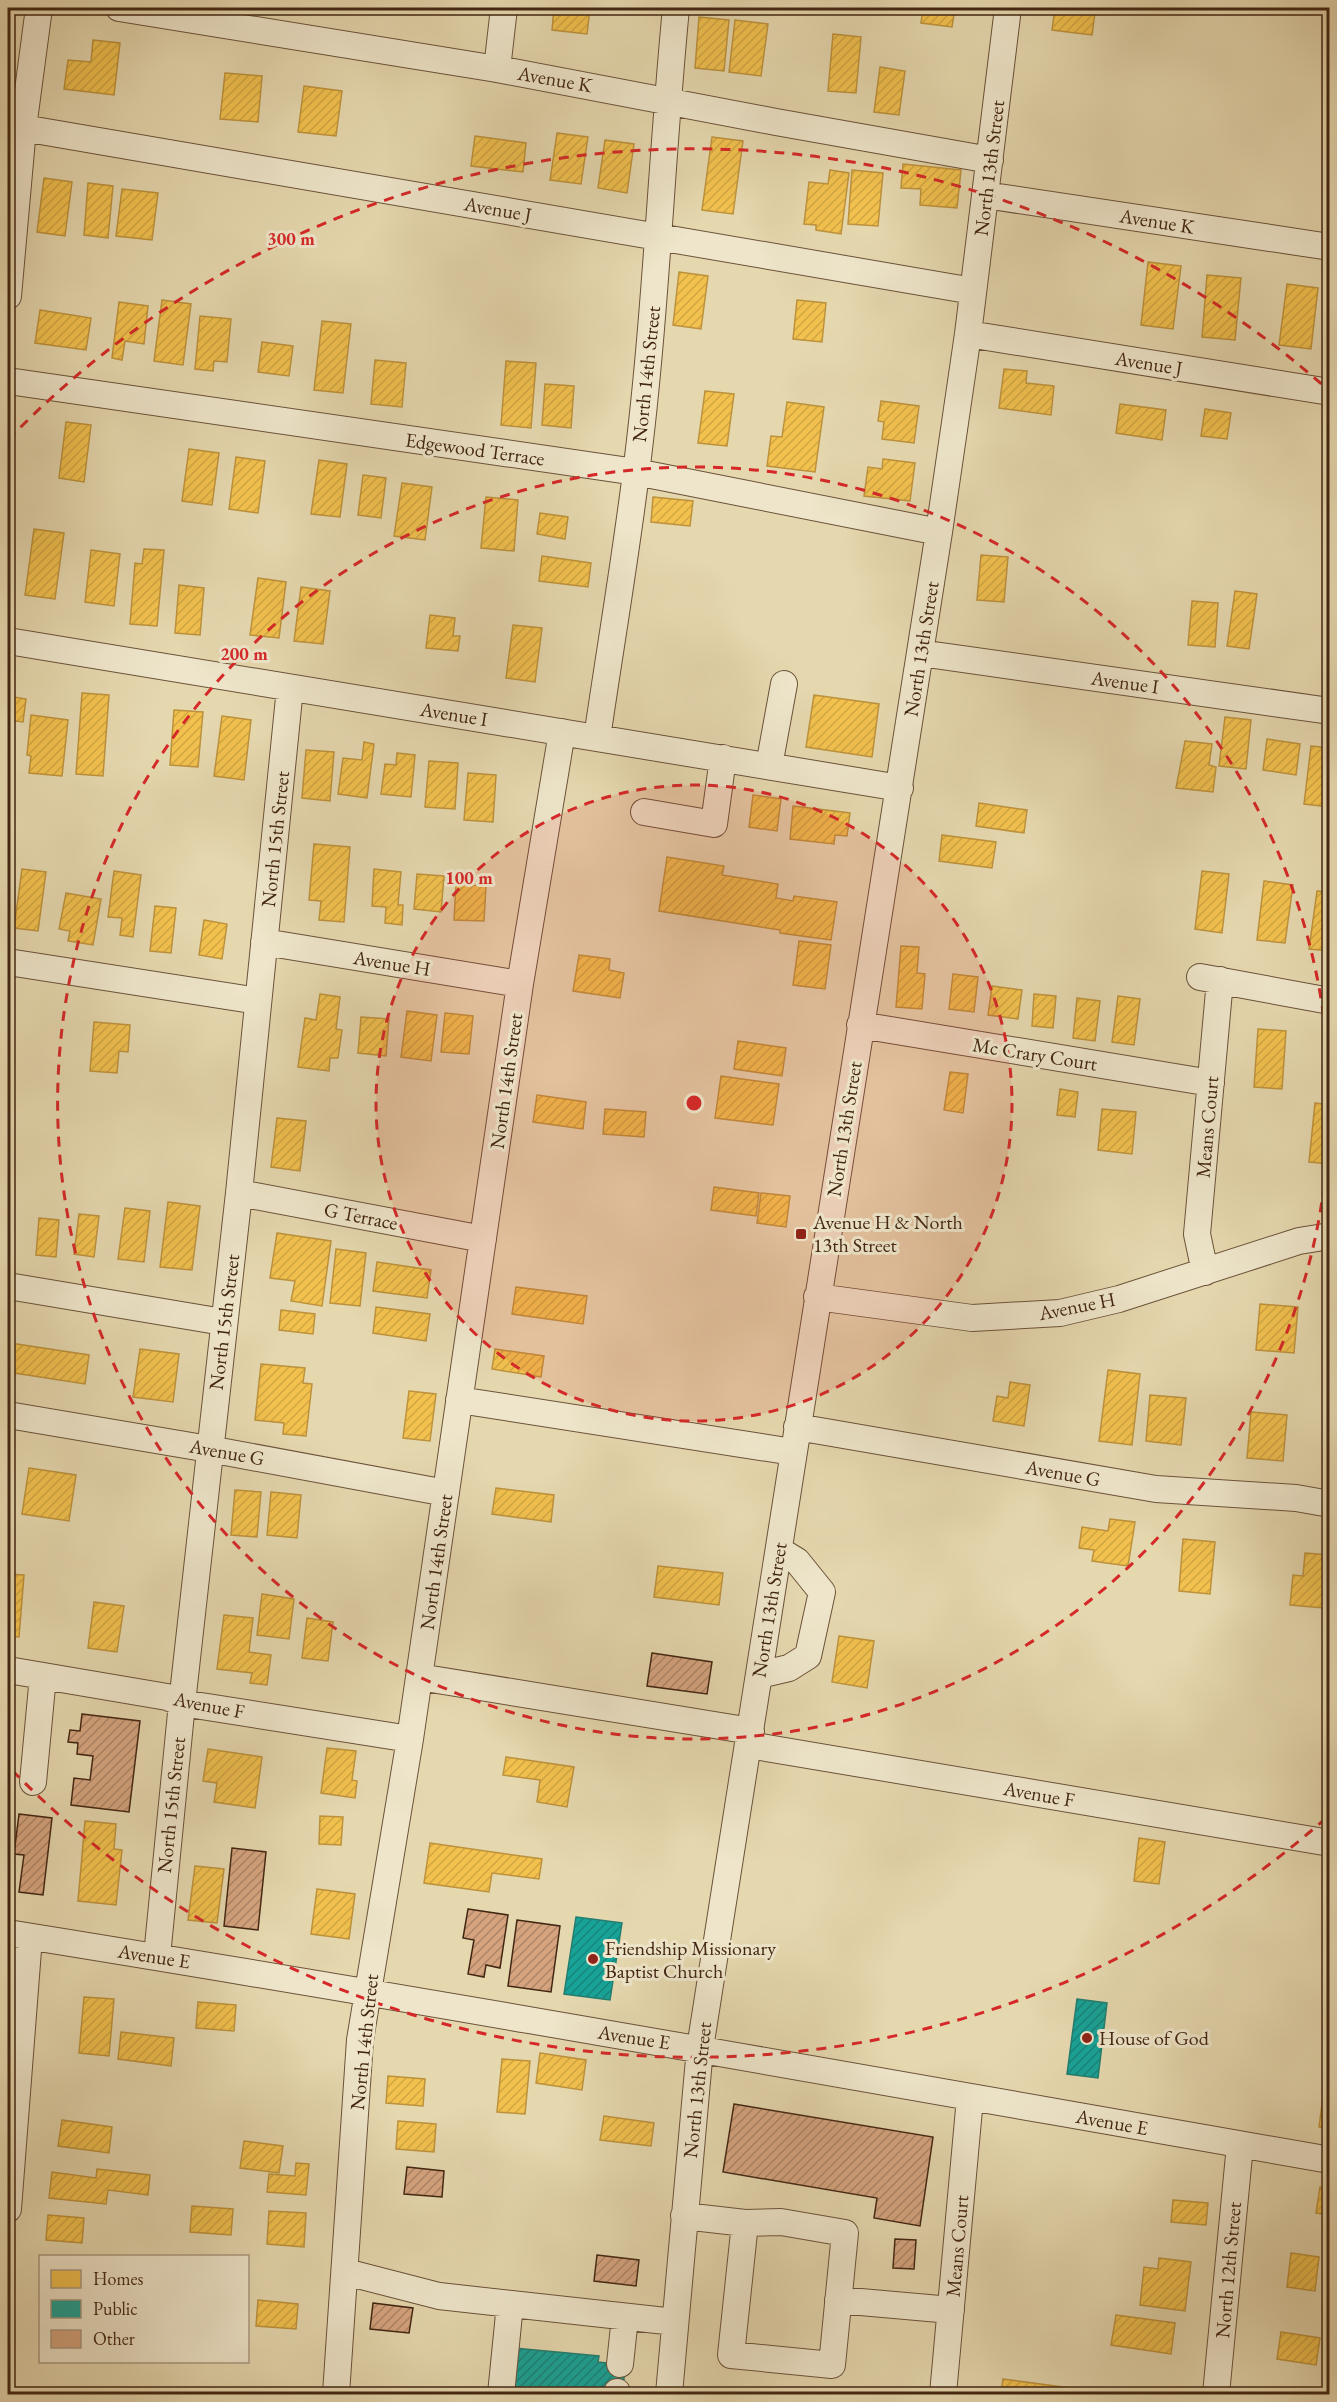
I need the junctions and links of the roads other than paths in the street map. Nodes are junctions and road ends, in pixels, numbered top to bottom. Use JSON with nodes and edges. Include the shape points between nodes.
{"nodes":[{"id":1,"x":39,"y":8,"type":"edge"},
{"id":2,"x":119,"y":8,"type":"edge"},
{"id":3,"x":504,"y":8,"type":"edge"},
{"id":4,"x":676,"y":8,"type":"edge"},
{"id":5,"x":1008,"y":8,"type":"edge"},
{"id":6,"x":497,"y":69,"type":"junction"},
{"id":7,"x":667,"y":100,"type":"junction"},
{"id":8,"x":23,"y":128,"type":"junction"},
{"id":9,"x":990,"y":160,"type":"junction"},
{"id":10,"x":985,"y":195,"type":"junction"},
{"id":11,"x":659,"y":237,"type":"junction"},
{"id":12,"x":1329,"y":247,"type":"edge"},
{"id":13,"x":974,"y":291,"type":"junction"},
{"id":14,"x":8,"y":296,"type":"edge"},
{"id":15,"x":968,"y":334,"type":"junction"},
{"id":16,"x":8,"y":381,"type":"edge"},
{"id":17,"x":1329,"y":392,"type":"edge"},
{"id":18,"x":636,"y":472,"type":"junction"},
{"id":19,"x":939,"y":532,"type":"junction"},
{"id":20,"x":8,"y":641,"type":"edge"},
{"id":21,"x":920,"y":652,"type":"junction"},
{"id":22,"x":784,"y":684,"type":"dead end"},
{"id":23,"x":290,"y":688,"type":"junction"},
{"id":24,"x":1329,"y":711,"type":"edge"},
{"id":25,"x":562,"y":732,"type":"junction"},
{"id":26,"x":597,"y":738,"type":"junction"},
{"id":27,"x":723,"y":758,"type":"junction"},
{"id":28,"x":769,"y":766,"type":"junction"},
{"id":29,"x":900,"y":788,"type":"junction"},
{"id":30,"x":644,"y":812,"type":"dead end"},
{"id":31,"x":264,"y":942,"type":"junction"},
{"id":32,"x":8,"y":962,"type":"edge"},
{"id":33,"x":520,"y":984,"type":"junction"},
{"id":34,"x":258,"y":1001,"type":"junction"},
{"id":35,"x":1329,"y":1001,"type":"edge"},
{"id":36,"x":860,"y":1025,"type":"junction"},
{"id":37,"x":1211,"y":1083,"type":"junction"},
{"id":38,"x":239,"y":1193,"type":"junction"},
{"id":39,"x":1329,"y":1236,"type":"edge"},
{"id":40,"x":483,"y":1239,"type":"junction"},
{"id":41,"x":1205,"y":1272,"type":"junction"},
{"id":42,"x":8,"y":1286,"type":"edge"},
{"id":43,"x":817,"y":1297,"type":"junction"},
{"id":44,"x":223,"y":1322,"type":"junction"},
{"id":45,"x":459,"y":1400,"type":"junction"},
{"id":46,"x":8,"y":1415,"type":"edge"},
{"id":47,"x":797,"y":1427,"type":"junction"},
{"id":48,"x":209,"y":1449,"type":"junction"},
{"id":49,"x":793,"y":1452,"type":"junction"},
{"id":50,"x":446,"y":1493,"type":"junction"},
{"id":51,"x":1329,"y":1504,"type":"edge"},
{"id":52,"x":778,"y":1550,"type":"junction"},
{"id":53,"x":8,"y":1670,"type":"edge"},
{"id":54,"x":759,"y":1675,"type":"junction"},
{"id":55,"x":44,"y":1676,"type":"junction"},
{"id":56,"x":419,"y":1677,"type":"junction"},
{"id":57,"x":182,"y":1703,"type":"junction"},
{"id":58,"x":750,"y":1738,"type":"junction"},
{"id":59,"x":410,"y":1739,"type":"junction"},
{"id":60,"x":33,"y":1782,"type":"dead end"},
{"id":61,"x":1329,"y":1843,"type":"edge"},
{"id":62,"x":18,"y":1935,"type":"edge"},
{"id":63,"x":157,"y":1956,"type":"junction"},
{"id":64,"x":368,"y":1993,"type":"junction"},
{"id":65,"x":699,"y":2048,"type":"junction"},
{"id":66,"x":970,"y":2098,"type":"junction"},
{"id":67,"x":1240,"y":2145,"type":"junction"},
{"id":68,"x":1329,"y":2160,"type":"edge"},
{"id":69,"x":8,"y":2210,"type":"edge"},
{"id":70,"x":684,"y":2216,"type":"junction"},
{"id":71,"x":745,"y":2223,"type":"junction"},
{"id":72,"x":346,"y":2272,"type":"junction"},
{"id":73,"x":838,"y":2300,"type":"junction"},
{"id":74,"x":510,"y":2304,"type":"junction"},
{"id":75,"x":951,"y":2310,"type":"junction"},
{"id":76,"x":625,"y":2317,"type":"junction"},
{"id":77,"x":675,"y":2322,"type":"junction"},
{"id":78,"x":620,"y":2364,"type":"dead end"},
{"id":79,"x":336,"y":2394,"type":"edge"},
{"id":80,"x":501,"y":2394,"type":"edge"},
{"id":81,"x":669,"y":2394,"type":"edge"},
{"id":82,"x":943,"y":2394,"type":"edge"},
{"id":83,"x":1216,"y":2394,"type":"edge"}],
"edges":[{"from":1,"to":8,"type":"street"},
{"from":2,"to":6,"type":"street","name":"Avenue K"},
{"from":3,"to":6,"type":"street"},
{"from":4,"to":7,"type":"street","name":"North 14th Street"},
{"from":5,"to":9,"type":"street","name":"North 13th Street"},
{"from":6,"to":7,"type":"street","name":"Avenue K"},
{"from":7,"to":9,"type":"street","name":"Avenue K"},
{"from":7,"to":11,"type":"street","name":"North 14th Street"},
{"from":8,"to":11,"type":"street","name":"Avenue J"},
{"from":8,"to":14,"type":"street"},
{"from":9,"to":10,"type":"street","name":"North 13th Street"},
{"from":10,"to":12,"type":"street","name":"Avenue K"},
{"from":10,"to":13,"type":"street","name":"North 13th Street"},
{"from":11,"to":13,"type":"street","name":"Avenue J"},
{"from":11,"to":18,"type":"street","name":"North 14th Street"},
{"from":13,"to":15,"type":"street","name":"North 13th Street"},
{"from":15,"to":17,"type":"street","name":"Avenue J"},
{"from":15,"to":19,"type":"street","name":"North 13th Street"},
{"from":16,"to":18,"type":"street","name":"Edgewood Terrace"},
{"from":18,"to":19,"type":"street","name":"Edgewood Terrace"},
{"from":18,"to":26,"type":"street","name":"North 14th Street"},
{"from":19,"to":21,"type":"street","name":"North 13th Street"},
{"from":20,"to":23,"type":"street","name":"Avenue I"},
{"from":21,"to":24,"type":"street","name":"Avenue I"},
{"from":21,"to":29,"type":"street","name":"North 13th Street"},
{"from":22,"to":28,"type":"street"},
{"from":23,"to":25,"type":"street","name":"Avenue I"},
{"from":23,"to":31,"type":"street","name":"North 15th Street"},
{"from":25,"to":26,"type":"street","name":"Avenue I"},
{"from":25,"to":33,"type":"street","name":"North 14th Street"},
{"from":26,"to":27,"type":"street","name":"Avenue I"},
{"from":27,"to":28,"type":"street","name":"Avenue I"},
{"from":27,"to":30,"type":"street","via":[[714,824]]},
{"from":28,"to":29,"type":"street","name":"Avenue I"},
{"from":29,"to":36,"type":"street","name":"North 13th Street"},
{"from":31,"to":33,"type":"street","name":"Avenue H"},
{"from":31,"to":34,"type":"street","name":"North 15th Street"},
{"from":32,"to":34,"type":"street"},
{"from":33,"to":40,"type":"street","name":"North 14th Street"},
{"from":34,"to":38,"type":"street","name":"North 15th Street"},
{"from":35,"to":37,"type":"street","name":"Means Court","via":[[1210,979]]},
{"from":36,"to":37,"type":"street","name":"Mc Crary Court"},
{"from":36,"to":43,"type":"street","name":"North 13th Street"},
{"from":37,"to":41,"type":"street","name":"Means Court","via":[[1197,1234]]},
{"from":38,"to":40,"type":"street","name":"G Terrace"},
{"from":38,"to":44,"type":"street","name":"North 15th Street"},
{"from":39,"to":41,"type":"street","name":"Avenue H","via":[[1299,1241]]},
{"from":40,"to":45,"type":"street","name":"North 14th Street"},
{"from":41,"to":43,"type":"street","name":"Avenue H","via":[[1060,1313],[972,1318]]},
{"from":42,"to":44,"type":"street"},
{"from":43,"to":47,"type":"street","name":"North 13th Street"},
{"from":44,"to":48,"type":"street","name":"North 15th Street"},
{"from":45,"to":49,"type":"street"},
{"from":45,"to":50,"type":"street","name":"North 14th Street"},
{"from":46,"to":48,"type":"street","name":"Avenue G"},
{"from":47,"to":49,"type":"street","name":"North 13th Street"},
{"from":47,"to":51,"type":"street","name":"Avenue G","via":[[1156,1489],[1296,1498]]},
{"from":48,"to":50,"type":"street","name":"Avenue G"},
{"from":48,"to":57,"type":"street","name":"North 15th Street"},
{"from":49,"to":52,"type":"street","name":"North 13th Street"},
{"from":50,"to":56,"type":"street","name":"North 14th Street"},
{"from":52,"to":54,"type":"street","name":"North 13th Street"},
{"from":52,"to":54,"type":"street","via":[[797,1561],[822,1592],[808,1656],[789,1668]]},
{"from":53,"to":55,"type":"street","name":"Avenue F"},
{"from":54,"to":58,"type":"street","name":"North 13th Street"},
{"from":55,"to":57,"type":"street","name":"Avenue F","via":[[167,1697]]},
{"from":55,"to":60,"type":"street"},
{"from":56,"to":58,"type":"street","name":"Avenue F"},
{"from":56,"to":59,"type":"street","name":"North 14th Street"},
{"from":57,"to":59,"type":"street","name":"Avenue F"},
{"from":57,"to":63,"type":"street","name":"North 15th Street"},
{"from":58,"to":61,"type":"street","name":"Avenue F"},
{"from":58,"to":65,"type":"street","name":"North 13th Street"},
{"from":59,"to":64,"type":"street","name":"North 14th Street"},
{"from":62,"to":63,"type":"street","name":"Avenue E"},
{"from":62,"to":69,"type":"street"},
{"from":63,"to":64,"type":"street","name":"Avenue E"},
{"from":64,"to":65,"type":"street","name":"Avenue E"},
{"from":64,"to":72,"type":"street","name":"North 14th Street","via":[[360,2040]]},
{"from":65,"to":66,"type":"street","name":"Avenue E"},
{"from":65,"to":70,"type":"street","name":"North 13th Street"},
{"from":66,"to":67,"type":"street","name":"Avenue E"},
{"from":66,"to":75,"type":"street","name":"Means Court"},
{"from":67,"to":68,"type":"street","name":"Avenue E"},
{"from":67,"to":83,"type":"street","name":"North 12th Street"},
{"from":70,"to":71,"type":"street"},
{"from":70,"to":77,"type":"street","name":"North 13th Street"},
{"from":71,"to":73,"type":"street","via":[[781,2222],[845,2233]]},
{"from":71,"to":73,"type":"street","via":[[731,2355],[832,2365]]},
{"from":72,"to":74,"type":"street","via":[[439,2296]]},
{"from":72,"to":79,"type":"street","name":"North 14th Street"},
{"from":73,"to":75,"type":"street"},
{"from":74,"to":76,"type":"street"},
{"from":74,"to":80,"type":"street"},
{"from":75,"to":82,"type":"street","name":"Means Court"},
{"from":76,"to":77,"type":"street"},
{"from":76,"to":78,"type":"street"},
{"from":77,"to":81,"type":"street","name":"North 13th Street"}]}
